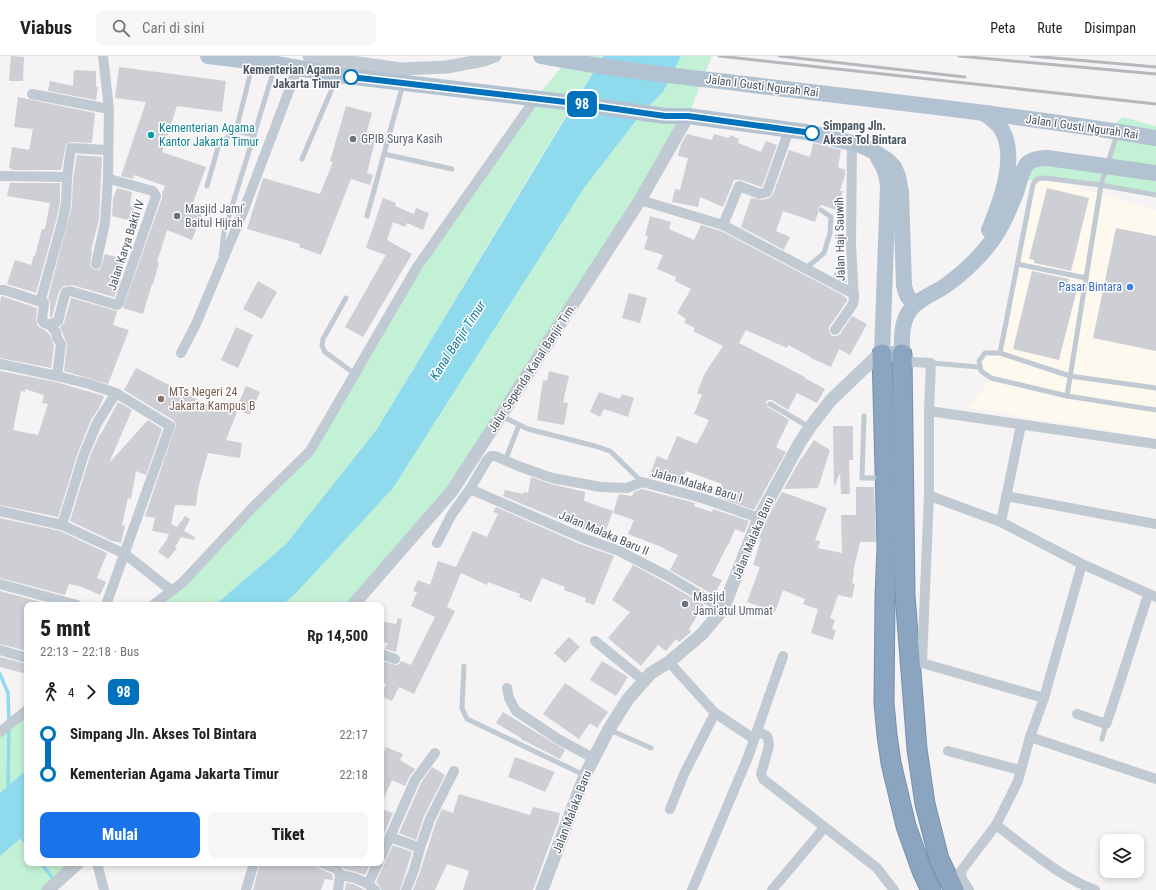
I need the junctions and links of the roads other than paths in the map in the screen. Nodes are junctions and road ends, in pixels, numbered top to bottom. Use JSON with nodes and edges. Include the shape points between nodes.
{"nodes":[{"id":1,"x":103,"y":56,"type":"edge"},
{"id":2,"x":208,"y":56,"type":"edge"},
{"id":3,"x":496,"y":56,"type":"edge"},
{"id":4,"x":541,"y":56,"type":"edge"},
{"id":5,"x":254,"y":62,"type":"junction"},
{"id":6,"x":304,"y":62,"type":"edge"},
{"id":7,"x":276,"y":64,"type":"junction"},
{"id":8,"x":338,"y":75,"type":"junction"},
{"id":9,"x":404,"y":83,"type":"junction"},
{"id":10,"x":32,"y":94,"type":"dead end"},
{"id":11,"x":539,"y":100,"type":"junction"},
{"id":12,"x":109,"y":109,"type":"junction"},
{"id":13,"x":984,"y":113,"type":"junction"},
{"id":14,"x":688,"y":116,"type":"junction"},
{"id":15,"x":789,"y":130,"type":"junction"},
{"id":16,"x":236,"y":131,"type":"junction"},
{"id":17,"x":1118,"y":131,"type":"junction"},
{"id":18,"x":254,"y":135,"type":"junction"},
{"id":19,"x":1156,"y":138,"type":"edge"},
{"id":20,"x":856,"y":144,"type":"junction"},
{"id":21,"x":108,"y":150,"type":"junction"},
{"id":22,"x":384,"y":154,"type":"junction"},
{"id":23,"x":302,"y":159,"type":"dead end"},
{"id":24,"x":1106,"y":166,"type":"junction"},
{"id":25,"x":452,"y":170,"type":"dead end"},
{"id":26,"x":1156,"y":173,"type":"edge"},
{"id":27,"x":0,"y":176,"type":"edge"},
{"id":28,"x":67,"y":177,"type":"junction"},
{"id":29,"x":108,"y":178,"type":"junction"},
{"id":30,"x":1101,"y":185,"type":"junction"},
{"id":31,"x":207,"y":186,"type":"dead end"},
{"id":32,"x":1156,"y":195,"type":"edge"},
{"id":33,"x":640,"y":200,"type":"junction"},
{"id":34,"x":821,"y":210,"type":"dead end"},
{"id":35,"x":367,"y":216,"type":"dead end"},
{"id":36,"x":723,"y":225,"type":"junction"},
{"id":37,"x":96,"y":264,"type":"dead end"},
{"id":38,"x":1017,"y":264,"type":"junction"},
{"id":39,"x":220,"y":266,"type":"junction"},
{"id":40,"x":805,"y":269,"type":"junction"},
{"id":41,"x":1086,"y":278,"type":"junction"},
{"id":42,"x":953,"y":279,"type":"junction"},
{"id":43,"x":0,"y":290,"type":"edge"},
{"id":44,"x":854,"y":294,"type":"junction"},
{"id":45,"x":346,"y":298,"type":"dead end"},
{"id":46,"x":918,"y":302,"type":"junction"},
{"id":47,"x":44,"y":303,"type":"junction"},
{"id":48,"x":50,"y":325,"type":"junction"},
{"id":49,"x":836,"y":330,"type":"dead end"},
{"id":50,"x":181,"y":353,"type":"dead end"},
{"id":51,"x":1000,"y":353,"type":"junction"},
{"id":52,"x":882,"y":354,"type":"junction"},
{"id":53,"x":907,"y":358,"type":"junction"},
{"id":54,"x":931,"y":363,"type":"junction"},
{"id":55,"x":0,"y":364,"type":"edge"},
{"id":56,"x":979,"y":367,"type":"junction"},
{"id":57,"x":355,"y":374,"type":"junction"},
{"id":58,"x":57,"y":376,"type":"junction"},
{"id":59,"x":1070,"y":376,"type":"junction"},
{"id":60,"x":1156,"y":388,"type":"edge"},
{"id":61,"x":116,"y":393,"type":"junction"},
{"id":62,"x":1067,"y":396,"type":"junction"},
{"id":63,"x":770,"y":404,"type":"dead end"},
{"id":64,"x":1156,"y":410,"type":"edge"},
{"id":65,"x":929,"y":411,"type":"junction"},
{"id":66,"x":501,"y":416,"type":"junction"},
{"id":67,"x":864,"y":416,"type":"dead end"},
{"id":68,"x":519,"y":425,"type":"junction"},
{"id":69,"x":1021,"y":425,"type":"junction"},
{"id":70,"x":810,"y":427,"type":"junction"},
{"id":71,"x":1156,"y":444,"type":"edge"},
{"id":72,"x":505,"y":461,"type":"junction"},
{"id":73,"x":884,"y":478,"type":"junction"},
{"id":74,"x":642,"y":482,"type":"junction"},
{"id":75,"x":470,"y":489,"type":"junction"},
{"id":76,"x":929,"y":494,"type":"junction"},
{"id":77,"x":1006,"y":496,"type":"junction"},
{"id":78,"x":0,"y":511,"type":"edge"},
{"id":79,"x":759,"y":518,"type":"junction"},
{"id":80,"x":1001,"y":522,"type":"junction"},
{"id":81,"x":1156,"y":524,"type":"edge"},
{"id":82,"x":62,"y":525,"type":"junction"},
{"id":83,"x":437,"y":543,"type":"dead end"},
{"id":84,"x":124,"y":554,"type":"junction"},
{"id":85,"x":1082,"y":564,"type":"junction"},
{"id":86,"x":0,"y":584,"type":"edge"},
{"id":87,"x":172,"y":591,"type":"junction"},
{"id":88,"x":1152,"y":596,"type":"edge"},
{"id":89,"x":66,"y":602,"type":"edge"},
{"id":90,"x":107,"y":602,"type":"edge"},
{"id":91,"x":157,"y":602,"type":"edge"},
{"id":92,"x":356,"y":602,"type":"edge"},
{"id":93,"x":723,"y":609,"type":"junction"},
{"id":94,"x":595,"y":641,"type":"dead end"},
{"id":95,"x":0,"y":650,"type":"edge"},
{"id":96,"x":384,"y":655,"type":"edge"},
{"id":97,"x":783,"y":656,"type":"dead end"},
{"id":98,"x":24,"y":657,"type":"edge"},
{"id":99,"x":395,"y":659,"type":"dead end"},
{"id":100,"x":669,"y":662,"type":"junction"},
{"id":101,"x":464,"y":666,"type":"dead end"},
{"id":102,"x":643,"y":680,"type":"junction"},
{"id":103,"x":507,"y":688,"type":"dead end"},
{"id":104,"x":1044,"y":698,"type":"junction"},
{"id":105,"x":715,"y":713,"type":"junction"},
{"id":106,"x":1077,"y":714,"type":"dead end"},
{"id":107,"x":24,"y":716,"type":"edge"},
{"id":108,"x":1106,"y":724,"type":"junction"},
{"id":109,"x":609,"y":729,"type":"junction"},
{"id":110,"x":0,"y":732,"type":"edge"},
{"id":111,"x":756,"y":735,"type":"junction"},
{"id":112,"x":1030,"y":737,"type":"junction"},
{"id":113,"x":1102,"y":739,"type":"dead end"},
{"id":114,"x":651,"y":748,"type":"dead end"},
{"id":115,"x":948,"y":751,"type":"dead end"},
{"id":116,"x":435,"y":753,"type":"dead end"},
{"id":117,"x":594,"y":758,"type":"junction"},
{"id":118,"x":1020,"y":770,"type":"junction"},
{"id":119,"x":454,"y":771,"type":"dead end"},
{"id":120,"x":585,"y":776,"type":"junction"},
{"id":121,"x":1156,"y":779,"type":"edge"},
{"id":122,"x":670,"y":808,"type":"dead end"},
{"id":123,"x":996,"y":825,"type":"junction"},
{"id":124,"x":824,"y":828,"type":"junction"},
{"id":125,"x":390,"y":837,"type":"junction"},
{"id":126,"x":420,"y":848,"type":"junction"},
{"id":127,"x":384,"y":850,"type":"edge"},
{"id":128,"x":75,"y":866,"type":"edge"},
{"id":129,"x":98,"y":866,"type":"edge"},
{"id":130,"x":253,"y":866,"type":"edge"},
{"id":131,"x":330,"y":866,"type":"edge"},
{"id":132,"x":377,"y":866,"type":"edge"},
{"id":133,"x":340,"y":875,"type":"junction"},
{"id":134,"x":372,"y":887,"type":"edge"},
{"id":135,"x":48,"y":890,"type":"edge"},
{"id":136,"x":104,"y":890,"type":"edge"},
{"id":137,"x":246,"y":890,"type":"edge"},
{"id":138,"x":338,"y":890,"type":"edge"},
{"id":139,"x":406,"y":890,"type":"edge"},
{"id":140,"x":543,"y":890,"type":"edge"},
{"id":141,"x":692,"y":890,"type":"edge"},
{"id":142,"x":772,"y":890,"type":"edge"},
{"id":143,"x":894,"y":890,"type":"edge"},
{"id":144,"x":931,"y":890,"type":"edge"},
{"id":145,"x":954,"y":890,"type":"edge"},
{"id":146,"x":969,"y":890,"type":"edge"},
{"id":147,"x":1095,"y":890,"type":"edge"}],
"edges":[{"from":1,"to":12,"type":"street"},
{"from":2,"to":5,"type":"main road"},
{"from":3,"to":6,"type":"street","via":[[447,67],[401,69]]},
{"from":4,"to":13,"type":"main road","name":"Jalan I Gusti Ngurah Rai","via":[[694,78]]},
{"from":5,"to":7,"type":"main road"},
{"from":5,"to":16,"type":"lane"},
{"from":6,"to":7,"type":"main road"},
{"from":6,"to":8,"type":"main road"},
{"from":6,"to":39,"type":"street"},
{"from":7,"to":18,"type":"lane"},
{"from":8,"to":9,"type":"main road"},
{"from":8,"to":23,"type":"lane"},
{"from":9,"to":11,"type":"main road"},
{"from":9,"to":22,"type":"lane"},
{"from":10,"to":12,"type":"street"},
{"from":11,"to":14,"type":"main road","via":[[665,116]]},
{"from":11,"to":57,"type":"street","via":[[417,267]]},
{"from":12,"to":21,"type":"street"},
{"from":13,"to":17,"type":"main road","name":"Jalan I Gusti Ngurah Rai"},
{"from":13,"to":42,"type":"main road","via":[[1002,130],[1006,141],[1006,178],[996,211],[983,240],[972,258]]},
{"from":14,"to":15,"type":"main road"},
{"from":14,"to":33,"type":"street","name":"Jalur Sependa Kanal Banjir Tim."},
{"from":15,"to":20,"type":"main road"},
{"from":15,"to":36,"type":"street","via":[[767,192],[760,194],[739,186]]},
{"from":16,"to":18,"type":"lane"},
{"from":16,"to":31,"type":"lane","via":[[218,144]]},
{"from":17,"to":19,"type":"main road","name":"Jalan I Gusti Ngurah Rai"},
{"from":17,"to":24,"type":"lane"},
{"from":18,"to":39,"type":"lane","via":[[224,232]]},
{"from":20,"to":44,"type":"street","name":"Jalan Haji Sauwih","via":[[852,246]]},
{"from":20,"to":46,"type":"main road","via":[[887,160],[898,176],[901,192],[904,285],[910,299]]},
{"from":20,"to":52,"type":"main road","via":[[871,151],[878,158],[883,165],[887,182]]},
{"from":21,"to":28,"type":"street","via":[[71,148]]},
{"from":21,"to":29,"type":"street"},
{"from":22,"to":25,"type":"lane"},
{"from":22,"to":35,"type":"lane"},
{"from":24,"to":26,"type":"main road"},
{"from":24,"to":30,"type":"lane"},
{"from":24,"to":42,"type":"main road","via":[[1047,158],[1031,161],[1024,168],[1009,210],[998,231],[984,250]]},
{"from":27,"to":28,"type":"street"},
{"from":28,"to":47,"type":"street","via":[[66,204],[41,299]]},
{"from":29,"to":37,"type":"street","via":[[105,223]]},
{"from":29,"to":48,"type":"street","name":"Jalan Karya Bakti IV","via":[[153,191],[156,196],[121,300],[117,305],[68,292],[65,294],[58,321]]},
{"from":30,"to":32,"type":"lane"},
{"from":30,"to":38,"type":"lane","via":[[1037,179],[1033,184]]},
{"from":30,"to":41,"type":"lane"},
{"from":33,"to":36,"type":"street"},
{"from":33,"to":66,"type":"street","name":"Jalur Sependa Kanal Banjir Tim."},
{"from":34,"to":40,"type":"lane","via":[[831,218],[830,233],[824,253]]},
{"from":36,"to":40,"type":"street"},
{"from":38,"to":41,"type":"lane"},
{"from":38,"to":51,"type":"lane"},
{"from":39,"to":50,"type":"street"},
{"from":40,"to":44,"type":"street"},
{"from":41,"to":59,"type":"lane"},
{"from":42,"to":46,"type":"main road"},
{"from":43,"to":47,"type":"street"},
{"from":44,"to":49,"type":"street","name":"Jalan Haji Sauwih","via":[[853,304]]},
{"from":45,"to":57,"type":"lane","via":[[323,339],[322,346],[325,352]]},
{"from":46,"to":53,"type":"main road","via":[[909,312],[902,332]]},
{"from":47,"to":48,"type":"street","via":[[42,320]]},
{"from":48,"to":58,"type":"street","via":[[61,344]]},
{"from":51,"to":56,"type":"lane","via":[[985,353],[979,361]]},
{"from":51,"to":59,"type":"lane"},
{"from":52,"to":53,"type":"main road"},
{"from":52,"to":70,"type":"street","name":"Jalan Malaka Baru","via":[[831,400]]},
{"from":52,"to":73,"type":"highway"},
{"from":53,"to":54,"type":"street"},
{"from":53,"to":145,"type":"highway","via":[[905,595],[917,749],[925,804],[939,859]]},
{"from":54,"to":56,"type":"lane"},
{"from":54,"to":65,"type":"street"},
{"from":55,"to":58,"type":"street"},
{"from":56,"to":62,"type":"lane","via":[[981,372],[991,378]]},
{"from":57,"to":87,"type":"street","via":[[310,451]]},
{"from":58,"to":61,"type":"street"},
{"from":59,"to":60,"type":"lane"},
{"from":59,"to":62,"type":"lane"},
{"from":61,"to":82,"type":"street","via":[[97,423],[84,454]]},
{"from":61,"to":84,"type":"street","via":[[170,426]]},
{"from":62,"to":64,"type":"lane"},
{"from":63,"to":70,"type":"lane"},
{"from":65,"to":69,"type":"street"},
{"from":65,"to":76,"type":"street"},
{"from":66,"to":68,"type":"lane","name":"Jalan Malaka Baru I"},
{"from":66,"to":92,"type":"street","name":"Jalur Sependa Kanal Banjir Tim.","via":[[452,491]]},
{"from":67,"to":73,"type":"lane","via":[[862,478]]},
{"from":68,"to":72,"type":"lane"},
{"from":68,"to":74,"type":"lane","name":"Jalan Malaka Baru I","via":[[610,452]]},
{"from":69,"to":71,"type":"street"},
{"from":69,"to":77,"type":"street"},
{"from":70,"to":79,"type":"street","name":"Jalan Malaka Baru","via":[[798,444]]},
{"from":72,"to":74,"type":"street","via":[[552,478],[601,487],[627,488]]},
{"from":72,"to":75,"type":"street","via":[[491,456]]},
{"from":73,"to":144,"type":"highway","via":[[887,547],[884,703],[887,735],[906,826]]},
{"from":74,"to":79,"type":"street","name":"Jalan Malaka Baru I","via":[[702,498]]},
{"from":75,"to":83,"type":"street","via":[[452,514]]},
{"from":75,"to":93,"type":"street","name":"Jalan Malaka Baru II","via":[[583,538],[619,550]]},
{"from":76,"to":80,"type":"street"},
{"from":76,"to":104,"type":"street","via":[[922,663]]},
{"from":77,"to":80,"type":"street"},
{"from":77,"to":81,"type":"street"},
{"from":78,"to":82,"type":"street"},
{"from":79,"to":93,"type":"street","name":"Jalan Malaka Baru"},
{"from":80,"to":85,"type":"street"},
{"from":82,"to":84,"type":"street"},
{"from":84,"to":87,"type":"street"},
{"from":84,"to":90,"type":"street"},
{"from":85,"to":88,"type":"street"},
{"from":85,"to":104,"type":"street"},
{"from":86,"to":89,"type":"street"},
{"from":87,"to":91,"type":"street"},
{"from":88,"to":108,"type":"street"},
{"from":93,"to":100,"type":"street","name":"Jalan Malaka Baru","via":[[702,634]]},
{"from":94,"to":102,"type":"street"},
{"from":95,"to":98,"type":"street"},
{"from":96,"to":99,"type":"street"},
{"from":97,"to":111,"type":"street"},
{"from":100,"to":102,"type":"street","name":"Jalan Malaka Baru","via":[[651,672]]},
{"from":100,"to":105,"type":"street"},
{"from":101,"to":120,"type":"lane","via":[[462,708],[467,719]]},
{"from":102,"to":109,"type":"street","name":"Jalan Malaka Baru"},
{"from":103,"to":117,"type":"street","via":[[516,711],[558,739]]},
{"from":104,"to":112,"type":"street"},
{"from":105,"to":111,"type":"street"},
{"from":105,"to":122,"type":"street"},
{"from":106,"to":108,"type":"street"},
{"from":107,"to":110,"type":"street"},
{"from":108,"to":113,"type":"lane"},
{"from":109,"to":114,"type":"lane"},
{"from":109,"to":117,"type":"street","name":"Jalan Malaka Baru"},
{"from":111,"to":124,"type":"street","via":[[766,736],[769,742],[761,774],[763,779]]},
{"from":111,"to":141,"type":"street"},
{"from":112,"to":118,"type":"street"},
{"from":112,"to":121,"type":"street"},
{"from":115,"to":118,"type":"street"},
{"from":116,"to":125,"type":"street","via":[[415,780]]},
{"from":117,"to":120,"type":"street","name":"Jalan Malaka Baru"},
{"from":118,"to":123,"type":"street","via":[[1018,781]]},
{"from":119,"to":126,"type":"street","via":[[430,819]]},
{"from":120,"to":140,"type":"street","name":"Jalan Malaka Baru"},
{"from":123,"to":146,"type":"street","via":[[962,871],[962,879]]},
{"from":123,"to":147,"type":"street","via":[[1060,872]]},
{"from":124,"to":142,"type":"street"},
{"from":124,"to":143,"type":"street","via":[[876,868]]},
{"from":125,"to":126,"type":"street"},
{"from":125,"to":127,"type":"street"},
{"from":126,"to":139,"type":"street"},
{"from":128,"to":135,"type":"street"},
{"from":129,"to":136,"type":"street"},
{"from":130,"to":137,"type":"street"},
{"from":131,"to":133,"type":"street","via":[[337,869]]},
{"from":132,"to":134,"type":"street"},
{"from":133,"to":134,"type":"street","via":[[355,878]]},
{"from":133,"to":138,"type":"street"}]}
